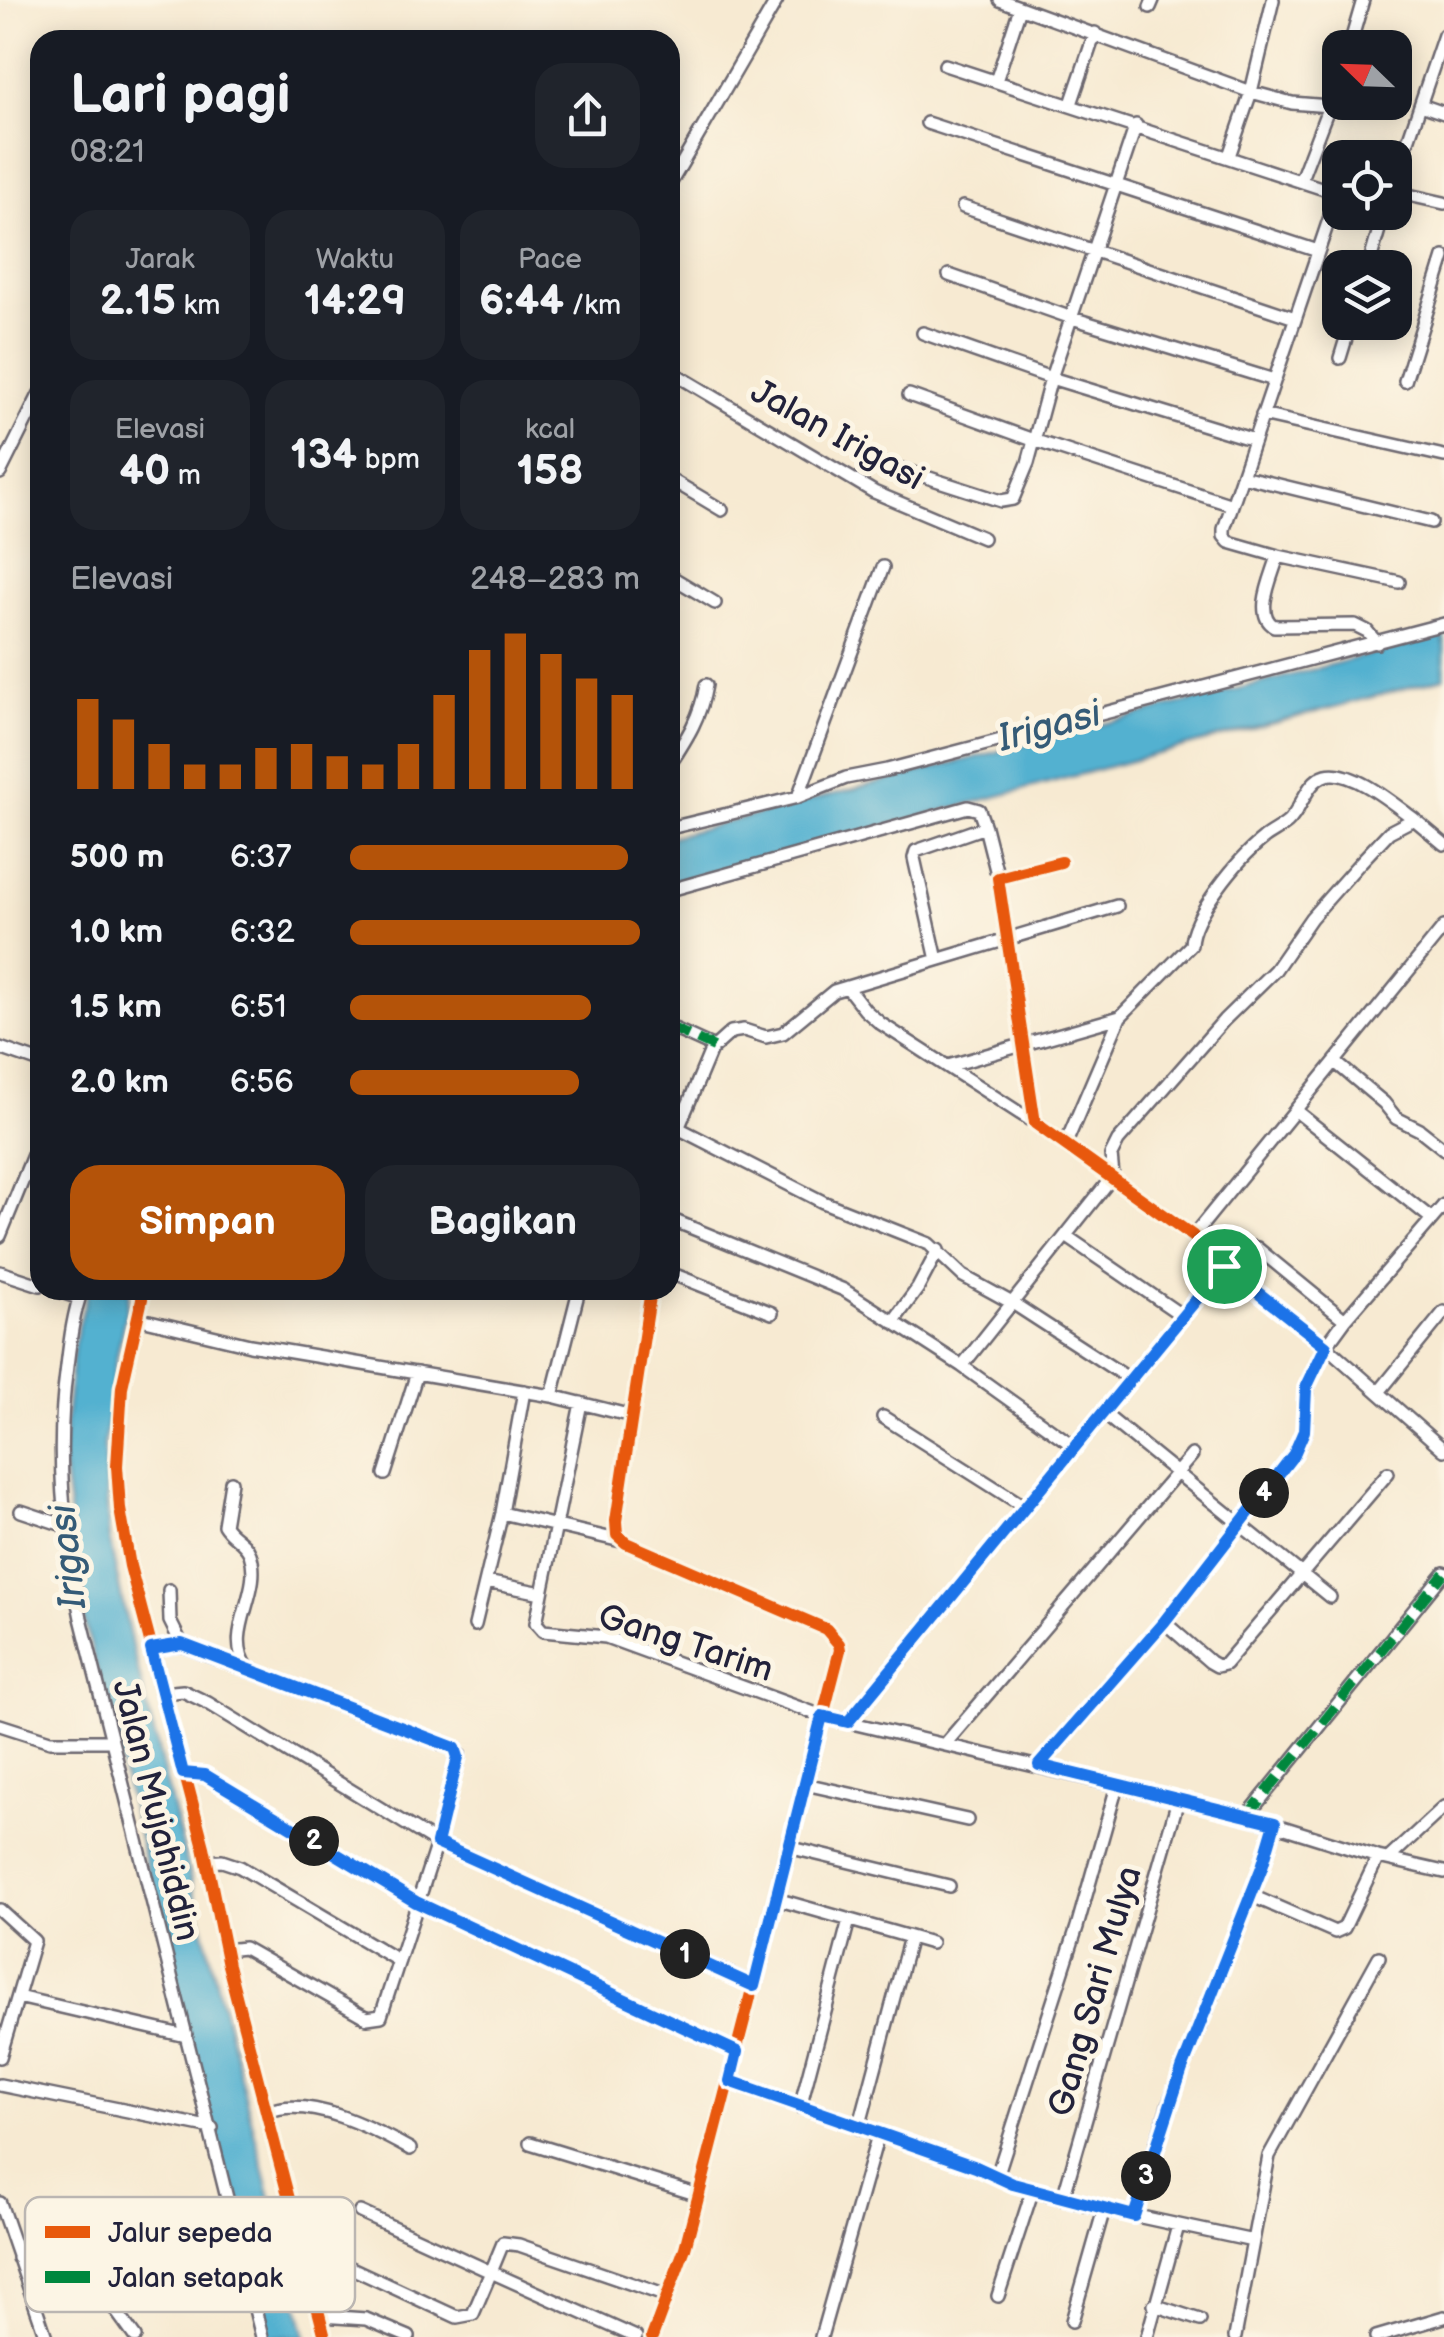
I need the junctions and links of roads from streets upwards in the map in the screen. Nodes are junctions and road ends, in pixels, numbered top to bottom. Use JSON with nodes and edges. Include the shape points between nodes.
{"nodes":[{"id":1,"x":777,"y":0,"type":"edge"},
{"id":2,"x":1000,"y":0,"type":"edge"},
{"id":3,"x":1273,"y":0,"type":"edge"},
{"id":4,"x":1363,"y":0,"type":"edge"},
{"id":5,"x":1020,"y":8,"type":"junction"},
{"id":6,"x":1354,"y":30,"type":"edge"},
{"id":7,"x":1095,"y":33,"type":"junction"},
{"id":8,"x":1444,"y":34,"type":"edge"},
{"id":9,"x":1441,"y":52,"type":"edge"},
{"id":10,"x":945,"y":66,"type":"dead end"},
{"id":11,"x":996,"y":81,"type":"junction"},
{"id":12,"x":1251,"y":92,"type":"junction"},
{"id":13,"x":1071,"y":104,"type":"junction"},
{"id":14,"x":1322,"y":105,"type":"edge"},
{"id":15,"x":1421,"y":105,"type":"junction"},
{"id":16,"x":1444,"y":114,"type":"edge"},
{"id":17,"x":1324,"y":120,"type":"edge"},
{"id":18,"x":927,"y":123,"type":"dead end"},
{"id":19,"x":1136,"y":125,"type":"junction"},
{"id":20,"x":1409,"y":140,"type":"edge"},
{"id":21,"x":1229,"y":156,"type":"junction"},
{"id":22,"x":680,"y":167,"type":"edge"},
{"id":23,"x":1301,"y":179,"type":"junction"},
{"id":24,"x":1114,"y":186,"type":"junction"},
{"id":25,"x":1412,"y":196,"type":"edge"},
{"id":26,"x":1444,"y":203,"type":"edge"},
{"id":27,"x":962,"y":207,"type":"dead end"},
{"id":28,"x":1094,"y":249,"type":"junction"},
{"id":29,"x":1318,"y":252,"type":"junction"},
{"id":30,"x":1444,"y":257,"type":"edge"},
{"id":31,"x":948,"y":275,"type":"dead end"},
{"id":32,"x":1072,"y":318,"type":"junction"},
{"id":33,"x":1296,"y":318,"type":"junction"},
{"id":34,"x":924,"y":333,"type":"dead end"},
{"id":35,"x":1346,"y":340,"type":"edge"},
{"id":36,"x":1340,"y":358,"type":"dead end"},
{"id":37,"x":680,"y":377,"type":"edge"},
{"id":38,"x":1052,"y":378,"type":"junction"},
{"id":39,"x":1274,"y":380,"type":"junction"},
{"id":40,"x":1405,"y":381,"type":"dead end"},
{"id":41,"x":909,"y":395,"type":"dead end"},
{"id":42,"x":30,"y":413,"type":"edge"},
{"id":43,"x":1262,"y":415,"type":"junction"},
{"id":44,"x":1033,"y":440,"type":"junction"},
{"id":45,"x":1254,"y":440,"type":"junction"},
{"id":46,"x":1444,"y":456,"type":"edge"},
{"id":47,"x":886,"y":464,"type":"dead end"},
{"id":48,"x":0,"y":474,"type":"edge"},
{"id":49,"x":1242,"y":476,"type":"junction"},
{"id":50,"x":680,"y":485,"type":"edge"},
{"id":51,"x":1232,"y":505,"type":"junction"},
{"id":52,"x":722,"y":510,"type":"dead end"},
{"id":53,"x":1432,"y":522,"type":"dead end"},
{"id":54,"x":984,"y":538,"type":"dead end"},
{"id":55,"x":1278,"y":556,"type":"junction"},
{"id":56,"x":883,"y":567,"type":"dead end"},
{"id":57,"x":680,"y":582,"type":"edge"},
{"id":58,"x":1398,"y":582,"type":"dead end"},
{"id":59,"x":715,"y":603,"type":"dead end"},
{"id":60,"x":1444,"y":624,"type":"edge"},
{"id":61,"x":1376,"y":643,"type":"junction"},
{"id":62,"x":706,"y":685,"type":"dead end"},
{"id":63,"x":680,"y":746,"type":"edge"},
{"id":64,"x":798,"y":797,"type":"junction"},
{"id":65,"x":1414,"y":819,"type":"junction"},
{"id":66,"x":680,"y":826,"type":"edge"},
{"id":67,"x":984,"y":827,"type":"junction"},
{"id":68,"x":1444,"y":844,"type":"edge"},
{"id":69,"x":1060,"y":862,"type":"dead end"},
{"id":70,"x":998,"y":878,"type":"junction"},
{"id":71,"x":680,"y":887,"type":"edge"},
{"id":72,"x":1117,"y":906,"type":"dead end"},
{"id":73,"x":1444,"y":927,"type":"edge"},
{"id":74,"x":1007,"y":936,"type":"junction"},
{"id":75,"x":937,"y":960,"type":"junction"},
{"id":76,"x":847,"y":987,"type":"junction"},
{"id":77,"x":1120,"y":1017,"type":"junction"},
{"id":78,"x":680,"y":1031,"type":"edge"},
{"id":79,"x":1024,"y":1044,"type":"junction"},
{"id":80,"x":714,"y":1046,"type":"junction"},
{"id":81,"x":0,"y":1048,"type":"edge"},
{"id":82,"x":30,"y":1058,"type":"edge"},
{"id":83,"x":1335,"y":1062,"type":"junction"},
{"id":84,"x":948,"y":1066,"type":"junction"},
{"id":85,"x":1296,"y":1111,"type":"junction"},
{"id":86,"x":680,"y":1123,"type":"edge"},
{"id":87,"x":1035,"y":1123,"type":"junction"},
{"id":88,"x":680,"y":1129,"type":"edge"},
{"id":89,"x":1066,"y":1142,"type":"junction"},
{"id":90,"x":1444,"y":1149,"type":"edge"},
{"id":91,"x":30,"y":1162,"type":"edge"},
{"id":92,"x":1113,"y":1176,"type":"junction"},
{"id":93,"x":1444,"y":1205,"type":"edge"},
{"id":94,"x":1432,"y":1218,"type":"junction"},
{"id":95,"x":680,"y":1223,"type":"edge"},
{"id":96,"x":0,"y":1236,"type":"edge"},
{"id":97,"x":1066,"y":1236,"type":"junction"},
{"id":98,"x":1193,"y":1236,"type":"junction"},
{"id":99,"x":938,"y":1250,"type":"junction"},
{"id":100,"x":1227,"y":1267,"type":"junction"},
{"id":101,"x":0,"y":1272,"type":"edge"},
{"id":102,"x":680,"y":1277,"type":"edge"},
{"id":103,"x":30,"y":1282,"type":"edge"},
{"id":104,"x":79,"y":1300,"type":"edge"},
{"id":105,"x":142,"y":1300,"type":"edge"},
{"id":106,"x":576,"y":1300,"type":"edge"},
{"id":107,"x":649,"y":1300,"type":"edge"},
{"id":108,"x":1014,"y":1304,"type":"junction"},
{"id":109,"x":1444,"y":1312,"type":"edge"},
{"id":110,"x":772,"y":1313,"type":"dead end"},
{"id":111,"x":1184,"y":1317,"type":"junction"},
{"id":112,"x":137,"y":1318,"type":"junction"},
{"id":113,"x":1346,"y":1320,"type":"junction"},
{"id":114,"x":893,"y":1322,"type":"junction"},
{"id":115,"x":1326,"y":1346,"type":"junction"},
{"id":116,"x":962,"y":1366,"type":"junction"},
{"id":117,"x":417,"y":1374,"type":"junction"},
{"id":118,"x":1131,"y":1380,"type":"junction"},
{"id":119,"x":524,"y":1391,"type":"junction"},
{"id":120,"x":1379,"y":1392,"type":"junction"},
{"id":121,"x":552,"y":1396,"type":"junction"},
{"id":122,"x":581,"y":1403,"type":"junction"},
{"id":123,"x":1102,"y":1413,"type":"junction"},
{"id":124,"x":632,"y":1416,"type":"junction"},
{"id":125,"x":883,"y":1417,"type":"dead end"},
{"id":126,"x":1443,"y":1446,"type":"edge"},
{"id":127,"x":1075,"y":1447,"type":"junction"},
{"id":128,"x":1192,"y":1455,"type":"dead end"},
{"id":129,"x":1388,"y":1473,"type":"dead end"},
{"id":130,"x":385,"y":1474,"type":"dead end"},
{"id":131,"x":1176,"y":1474,"type":"junction"},
{"id":132,"x":231,"y":1482,"type":"dead end"},
{"id":133,"x":1026,"y":1507,"type":"junction"},
{"id":134,"x":21,"y":1511,"type":"dead end"},
{"id":135,"x":502,"y":1512,"type":"junction"},
{"id":136,"x":1239,"y":1523,"type":"junction"},
{"id":137,"x":63,"y":1525,"type":"junction"},
{"id":138,"x":554,"y":1526,"type":"junction"},
{"id":139,"x":621,"y":1541,"type":"junction"},
{"id":140,"x":1444,"y":1573,"type":"edge"},
{"id":141,"x":1303,"y":1574,"type":"junction"},
{"id":142,"x":486,"y":1582,"type":"junction"},
{"id":143,"x":169,"y":1590,"type":"dead end"},
{"id":144,"x":542,"y":1593,"type":"junction"},
{"id":145,"x":1330,"y":1597,"type":"dead end"},
{"id":146,"x":1164,"y":1622,"type":"junction"},
{"id":147,"x":475,"y":1625,"type":"dead end"},
{"id":148,"x":182,"y":1644,"type":"junction"},
{"id":149,"x":151,"y":1649,"type":"junction"},
{"id":150,"x":248,"y":1668,"type":"junction"},
{"id":151,"x":162,"y":1694,"type":"junction"},
{"id":152,"x":822,"y":1716,"type":"junction"},
{"id":153,"x":848,"y":1722,"type":"junction"},
{"id":154,"x":2,"y":1729,"type":"edge"},
{"id":155,"x":112,"y":1741,"type":"junction"},
{"id":156,"x":946,"y":1744,"type":"junction"},
{"id":157,"x":1039,"y":1765,"type":"junction"},
{"id":158,"x":183,"y":1773,"type":"junction"},
{"id":159,"x":805,"y":1784,"type":"junction"},
{"id":160,"x":1116,"y":1786,"type":"junction"},
{"id":161,"x":1178,"y":1800,"type":"junction"},
{"id":162,"x":1444,"y":1807,"type":"edge"},
{"id":163,"x":1247,"y":1816,"type":"junction"},
{"id":164,"x":967,"y":1820,"type":"dead end"},
{"id":165,"x":1275,"y":1823,"type":"junction"},
{"id":166,"x":437,"y":1843,"type":"junction"},
{"id":167,"x":788,"y":1847,"type":"junction"},
{"id":168,"x":1383,"y":1858,"type":"junction"},
{"id":169,"x":206,"y":1862,"type":"junction"},
{"id":170,"x":1444,"y":1872,"type":"edge"},
{"id":171,"x":949,"y":1886,"type":"dead end"},
{"id":172,"x":1250,"y":1894,"type":"junction"},
{"id":173,"x":776,"y":1899,"type":"junction"},
{"id":174,"x":416,"y":1902,"type":"junction"},
{"id":175,"x":0,"y":1910,"type":"edge"},
{"id":176,"x":849,"y":1920,"type":"junction"},
{"id":177,"x":910,"y":1937,"type":"junction"},
{"id":178,"x":931,"y":1943,"type":"dead end"},
{"id":179,"x":225,"y":1950,"type":"junction"},
{"id":180,"x":1379,"y":1957,"type":"dead end"},
{"id":181,"x":398,"y":1961,"type":"junction"},
{"id":182,"x":754,"y":1986,"type":"junction"},
{"id":183,"x":18,"y":1997,"type":"junction"},
{"id":184,"x":186,"y":2036,"type":"junction"},
{"id":185,"x":737,"y":2052,"type":"junction"},
{"id":186,"x":0,"y":2057,"type":"edge"},
{"id":187,"x":730,"y":2081,"type":"junction"},
{"id":188,"x":0,"y":2085,"type":"edge"},
{"id":189,"x":800,"y":2107,"type":"junction"},
{"id":190,"x":266,"y":2112,"type":"junction"},
{"id":191,"x":212,"y":2128,"type":"junction"},
{"id":192,"x":859,"y":2128,"type":"junction"},
{"id":193,"x":878,"y":2135,"type":"junction"},
{"id":194,"x":530,"y":2143,"type":"dead end"},
{"id":195,"x":410,"y":2149,"type":"dead end"},
{"id":196,"x":996,"y":2176,"type":"junction"},
{"id":197,"x":1033,"y":2189,"type":"junction"},
{"id":198,"x":699,"y":2195,"type":"junction"},
{"id":199,"x":229,"y":2197,"type":"edge"},
{"id":200,"x":289,"y":2197,"type":"edge"},
{"id":201,"x":1063,"y":2198,"type":"junction"},
{"id":202,"x":0,"y":2202,"type":"edge"},
{"id":203,"x":1104,"y":2210,"type":"junction"},
{"id":204,"x":360,"y":2212,"type":"dead end"},
{"id":205,"x":1134,"y":2216,"type":"junction"},
{"id":206,"x":1178,"y":2226,"type":"junction"},
{"id":207,"x":1253,"y":2241,"type":"junction"},
{"id":208,"x":18,"y":2258,"type":"junction"},
{"id":209,"x":25,"y":2260,"type":"edge"},
{"id":210,"x":355,"y":2270,"type":"edge"},
{"id":211,"x":491,"y":2272,"type":"junction"},
{"id":212,"x":25,"y":2278,"type":"edge"},
{"id":213,"x":668,"y":2296,"type":"junction"},
{"id":214,"x":998,"y":2296,"type":"dead end"},
{"id":215,"x":1154,"y":2305,"type":"junction"},
{"id":216,"x":37,"y":2312,"type":"edge"},
{"id":217,"x":117,"y":2312,"type":"edge"},
{"id":218,"x":256,"y":2312,"type":"edge"},
{"id":219,"x":320,"y":2312,"type":"edge"},
{"id":220,"x":321,"y":2316,"type":"junction"},
{"id":221,"x":1444,"y":2317,"type":"edge"},
{"id":222,"x":1200,"y":2320,"type":"dead end"},
{"id":223,"x":1072,"y":2322,"type":"dead end"},
{"id":224,"x":1422,"y":2324,"type":"junction"},
{"id":225,"x":46,"y":2337,"type":"edge"},
{"id":226,"x":135,"y":2337,"type":"edge"},
{"id":227,"x":262,"y":2337,"type":"edge"},
{"id":228,"x":325,"y":2337,"type":"edge"},
{"id":229,"x":409,"y":2337,"type":"edge"},
{"id":230,"x":636,"y":2337,"type":"edge"},
{"id":231,"x":652,"y":2337,"type":"edge"},
{"id":232,"x":821,"y":2337,"type":"edge"},
{"id":233,"x":1147,"y":2337,"type":"edge"},
{"id":234,"x":1234,"y":2337,"type":"edge"},
{"id":235,"x":1376,"y":2337,"type":"edge"},
{"id":236,"x":1426,"y":2337,"type":"edge"}],
"edges":[{"from":1,"to":22,"type":"street"},
{"from":2,"to":5,"type":"street"},
{"from":3,"to":12,"type":"street"},
{"from":4,"to":6,"type":"street"},
{"from":5,"to":7,"type":"street"},
{"from":5,"to":11,"type":"street"},
{"from":7,"to":12,"type":"street"},
{"from":7,"to":13,"type":"street"},
{"from":8,"to":9,"type":"street"},
{"from":9,"to":15,"type":"street"},
{"from":10,"to":11,"type":"street"},
{"from":11,"to":13,"type":"street"},
{"from":12,"to":14,"type":"street"},
{"from":12,"to":21,"type":"street"},
{"from":13,"to":19,"type":"street"},
{"from":15,"to":16,"type":"street"},
{"from":15,"to":20,"type":"street"},
{"from":17,"to":23,"type":"street"},
{"from":18,"to":24,"type":"street"},
{"from":19,"to":21,"type":"street"},
{"from":19,"to":24,"type":"street"},
{"from":21,"to":23,"type":"street"},
{"from":23,"to":29,"type":"street","via":[[1334,196]]},
{"from":24,"to":28,"type":"street"},
{"from":24,"to":29,"type":"street"},
{"from":25,"to":26,"type":"street"},
{"from":27,"to":28,"type":"street"},
{"from":28,"to":32,"type":"street"},
{"from":28,"to":33,"type":"street"},
{"from":29,"to":33,"type":"street"},
{"from":30,"to":40,"type":"street"},
{"from":31,"to":32,"type":"street"},
{"from":32,"to":38,"type":"street"},
{"from":32,"to":39,"type":"street"},
{"from":33,"to":39,"type":"street"},
{"from":34,"to":38,"type":"street"},
{"from":35,"to":36,"type":"street"},
{"from":37,"to":54,"type":"street","name":"Jalan Irigasi","via":[[874,492]]},
{"from":38,"to":44,"type":"street"},
{"from":38,"to":45,"type":"street"},
{"from":39,"to":43,"type":"street"},
{"from":41,"to":44,"type":"street"},
{"from":42,"to":48,"type":"street"},
{"from":43,"to":45,"type":"street"},
{"from":43,"to":46,"type":"street"},
{"from":44,"to":47,"type":"street","via":[[1018,490],[1007,502]]},
{"from":44,"to":51,"type":"street"},
{"from":45,"to":49,"type":"street"},
{"from":49,"to":51,"type":"street"},
{"from":49,"to":53,"type":"street"},
{"from":50,"to":52,"type":"street"},
{"from":51,"to":55,"type":"street","via":[[1224,536],[1229,542]]},
{"from":55,"to":58,"type":"street"},
{"from":55,"to":61,"type":"street","via":[[1265,603],[1267,622],[1355,626],[1368,630]]},
{"from":56,"to":64,"type":"street"},
{"from":57,"to":59,"type":"street"},
{"from":60,"to":61,"type":"street"},
{"from":61,"to":64,"type":"street","via":[[846,778]]},
{"from":62,"to":63,"type":"street","via":[[702,708]]},
{"from":64,"to":66,"type":"street"},
{"from":65,"to":68,"type":"street"},
{"from":65,"to":77,"type":"street","via":[[1352,779],[1333,774],[1316,780],[1290,820],[1245,857],[1197,919],[1191,945]]},
{"from":65,"to":92,"type":"street","via":[[1390,832],[1358,865],[1274,970],[1118,1142],[1111,1155]]},
{"from":67,"to":70,"type":"street"},
{"from":67,"to":71,"type":"street","via":[[979,810],[968,807]]},
{"from":67,"to":75,"type":"street","via":[[915,853]]},
{"from":69,"to":70,"type":"street"},
{"from":70,"to":74,"type":"street"},
{"from":72,"to":74,"type":"street"},
{"from":73,"to":83,"type":"street"},
{"from":74,"to":75,"type":"street"},
{"from":74,"to":79,"type":"street"},
{"from":75,"to":76,"type":"street"},
{"from":76,"to":80,"type":"street","via":[[783,1034],[738,1030]]},
{"from":76,"to":84,"type":"street","via":[[880,1023]]},
{"from":77,"to":79,"type":"street"},
{"from":77,"to":89,"type":"street"},
{"from":78,"to":80,"type":"street"},
{"from":79,"to":84,"type":"street"},
{"from":79,"to":87,"type":"street"},
{"from":80,"to":86,"type":"street"},
{"from":81,"to":82,"type":"street"},
{"from":83,"to":85,"type":"street"},
{"from":83,"to":90,"type":"street","via":[[1396,1118]]},
{"from":84,"to":87,"type":"street"},
{"from":85,"to":94,"type":"street"},
{"from":85,"to":98,"type":"street"},
{"from":87,"to":89,"type":"street"},
{"from":88,"to":99,"type":"street","via":[[823,1202]]},
{"from":89,"to":92,"type":"street"},
{"from":91,"to":96,"type":"street"},
{"from":92,"to":97,"type":"street"},
{"from":92,"to":98,"type":"street"},
{"from":93,"to":94,"type":"street"},
{"from":94,"to":113,"type":"street"},
{"from":95,"to":114,"type":"street","via":[[837,1287]]},
{"from":97,"to":108,"type":"street"},
{"from":97,"to":111,"type":"street"},
{"from":98,"to":100,"type":"street"},
{"from":99,"to":108,"type":"street","via":[[963,1276]]},
{"from":99,"to":114,"type":"street"},
{"from":100,"to":111,"type":"street"},
{"from":100,"to":113,"type":"street","via":[[1257,1248]]},
{"from":100,"to":115,"type":"street"},
{"from":101,"to":103,"type":"street"},
{"from":102,"to":110,"type":"street"},
{"from":104,"to":137,"type":"street","name":"Jalan Mujahiddin","via":[[60,1414]]},
{"from":105,"to":112,"type":"street"},
{"from":106,"to":121,"type":"street"},
{"from":107,"to":124,"type":"street"},
{"from":108,"to":116,"type":"street"},
{"from":108,"to":118,"type":"street"},
{"from":109,"to":120,"type":"street"},
{"from":111,"to":118,"type":"street"},
{"from":112,"to":117,"type":"street"},
{"from":112,"to":149,"type":"street","via":[[122,1387],[117,1485]]},
{"from":113,"to":115,"type":"street"},
{"from":114,"to":116,"type":"street"},
{"from":115,"to":120,"type":"street"},
{"from":115,"to":136,"type":"street","via":[[1306,1388],[1303,1439]]},
{"from":116,"to":127,"type":"street"},
{"from":117,"to":119,"type":"street"},
{"from":117,"to":130,"type":"street"},
{"from":118,"to":123,"type":"street"},
{"from":119,"to":121,"type":"street"},
{"from":119,"to":135,"type":"street"},
{"from":120,"to":126,"type":"street"},
{"from":121,"to":122,"type":"street"},
{"from":122,"to":124,"type":"street"},
{"from":122,"to":138,"type":"street"},
{"from":123,"to":127,"type":"street"},
{"from":123,"to":131,"type":"street"},
{"from":124,"to":139,"type":"street","via":[[616,1522]]},
{"from":125,"to":133,"type":"street"},
{"from":127,"to":133,"type":"street"},
{"from":128,"to":131,"type":"street"},
{"from":129,"to":141,"type":"street"},
{"from":131,"to":136,"type":"street"},
{"from":131,"to":156,"type":"street"},
{"from":132,"to":150,"type":"street","via":[[224,1526],[247,1548],[252,1564],[238,1645]]},
{"from":133,"to":153,"type":"street"},
{"from":134,"to":137,"type":"street"},
{"from":135,"to":138,"type":"street"},
{"from":135,"to":142,"type":"street"},
{"from":136,"to":141,"type":"street"},
{"from":136,"to":146,"type":"street"},
{"from":137,"to":155,"type":"street","name":"Jalan Mujahiddin"},
{"from":138,"to":139,"type":"street"},
{"from":138,"to":144,"type":"street"},
{"from":139,"to":152,"type":"street","via":[[832,1634],[840,1650]]},
{"from":140,"to":163,"type":"street"},
{"from":141,"to":145,"type":"street"},
{"from":141,"to":146,"type":"street","via":[[1225,1664],[1210,1662]]},
{"from":142,"to":144,"type":"street"},
{"from":142,"to":147,"type":"street"},
{"from":143,"to":148,"type":"street","via":[[170,1621]]},
{"from":144,"to":152,"type":"street","name":"Gang Tarim","via":[[536,1623],[547,1632],[606,1637]]},
{"from":146,"to":157,"type":"street"},
{"from":148,"to":149,"type":"street"},
{"from":148,"to":150,"type":"street"},
{"from":149,"to":151,"type":"street"},
{"from":150,"to":166,"type":"street","via":[[455,1748]]},
{"from":151,"to":158,"type":"street"},
{"from":151,"to":166,"type":"street","via":[[182,1691],[208,1703]]},
{"from":152,"to":153,"type":"street","name":"Gang Tarim"},
{"from":152,"to":159,"type":"street"},
{"from":153,"to":156,"type":"street","name":"Gang Tarim"},
{"from":154,"to":155,"type":"street","via":[[50,1741]]},
{"from":155,"to":184,"type":"street","name":"Jalan Mujahiddin"},
{"from":156,"to":157,"type":"street","name":"Gang Tarim"},
{"from":157,"to":160,"type":"street","name":"Gang Tarim"},
{"from":158,"to":169,"type":"street"},
{"from":158,"to":174,"type":"street","via":[[205,1775]]},
{"from":159,"to":164,"type":"street"},
{"from":159,"to":167,"type":"street"},
{"from":160,"to":161,"type":"street","name":"Gang Tarim"},
{"from":160,"to":196,"type":"street"},
{"from":161,"to":163,"type":"street","name":"Gang Tarim"},
{"from":161,"to":201,"type":"street","name":"Gang Sari Mulya"},
{"from":162,"to":168,"type":"street"},
{"from":163,"to":165,"type":"street","name":"Gang Tarim"},
{"from":165,"to":168,"type":"street","name":"Gang Tarim"},
{"from":165,"to":172,"type":"street"},
{"from":166,"to":174,"type":"street"},
{"from":166,"to":182,"type":"street"},
{"from":167,"to":171,"type":"street"},
{"from":167,"to":173,"type":"street"},
{"from":168,"to":170,"type":"street","name":"Gang Tarim"},
{"from":168,"to":172,"type":"street","via":[[1336,1932]]},
{"from":169,"to":179,"type":"street"},
{"from":169,"to":181,"type":"street","via":[[240,1867]]},
{"from":172,"to":205,"type":"street"},
{"from":173,"to":176,"type":"street"},
{"from":173,"to":182,"type":"street"},
{"from":174,"to":181,"type":"street"},
{"from":174,"to":185,"type":"street"},
{"from":175,"to":183,"type":"street","via":[[34,1941]]},
{"from":176,"to":177,"type":"street"},
{"from":176,"to":189,"type":"street"},
{"from":177,"to":178,"type":"street"},
{"from":177,"to":192,"type":"street"},
{"from":179,"to":181,"type":"street","via":[[244,1948],[369,2018],[382,2014]]},
{"from":179,"to":190,"type":"street"},
{"from":180,"to":207,"type":"street","via":[[1270,2156]]},
{"from":182,"to":185,"type":"street"},
{"from":183,"to":184,"type":"street"},
{"from":183,"to":186,"type":"street"},
{"from":184,"to":191,"type":"street","name":"Jalan Mujahiddin"},
{"from":185,"to":187,"type":"street"},
{"from":187,"to":189,"type":"street"},
{"from":187,"to":198,"type":"street"},
{"from":188,"to":191,"type":"street"},
{"from":189,"to":192,"type":"street"},
{"from":190,"to":195,"type":"street","via":[[289,2105],[344,2118]]},
{"from":190,"to":200,"type":"street"},
{"from":191,"to":199,"type":"street","name":"Jalan Mujahiddin"},
{"from":192,"to":193,"type":"street"},
{"from":193,"to":196,"type":"street"},
{"from":193,"to":232,"type":"street"},
{"from":194,"to":198,"type":"street"},
{"from":196,"to":197,"type":"street"},
{"from":197,"to":201,"type":"street"},
{"from":197,"to":214,"type":"street"},
{"from":198,"to":213,"type":"street"},
{"from":201,"to":203,"type":"street"},
{"from":202,"to":208,"type":"street"},
{"from":203,"to":205,"type":"street"},
{"from":203,"to":223,"type":"street"},
{"from":204,"to":211,"type":"street"},
{"from":205,"to":206,"type":"street"},
{"from":206,"to":207,"type":"street"},
{"from":206,"to":215,"type":"street"},
{"from":207,"to":234,"type":"street"},
{"from":208,"to":209,"type":"street"},
{"from":208,"to":212,"type":"street"},
{"from":210,"to":211,"type":"street","via":[[457,2318],[473,2314]]},
{"from":211,"to":213,"type":"street","via":[[510,2242]]},
{"from":211,"to":230,"type":"street"},
{"from":213,"to":231,"type":"street"},
{"from":215,"to":222,"type":"street"},
{"from":215,"to":233,"type":"street"},
{"from":216,"to":225,"type":"street"},
{"from":217,"to":226,"type":"street"},
{"from":218,"to":227,"type":"street","name":"Jalan Mujahiddin"},
{"from":219,"to":220,"type":"street"},
{"from":220,"to":228,"type":"street"},
{"from":220,"to":229,"type":"street","via":[[366,2319]]},
{"from":221,"to":224,"type":"street"},
{"from":224,"to":235,"type":"street"},
{"from":224,"to":236,"type":"street"}]}
